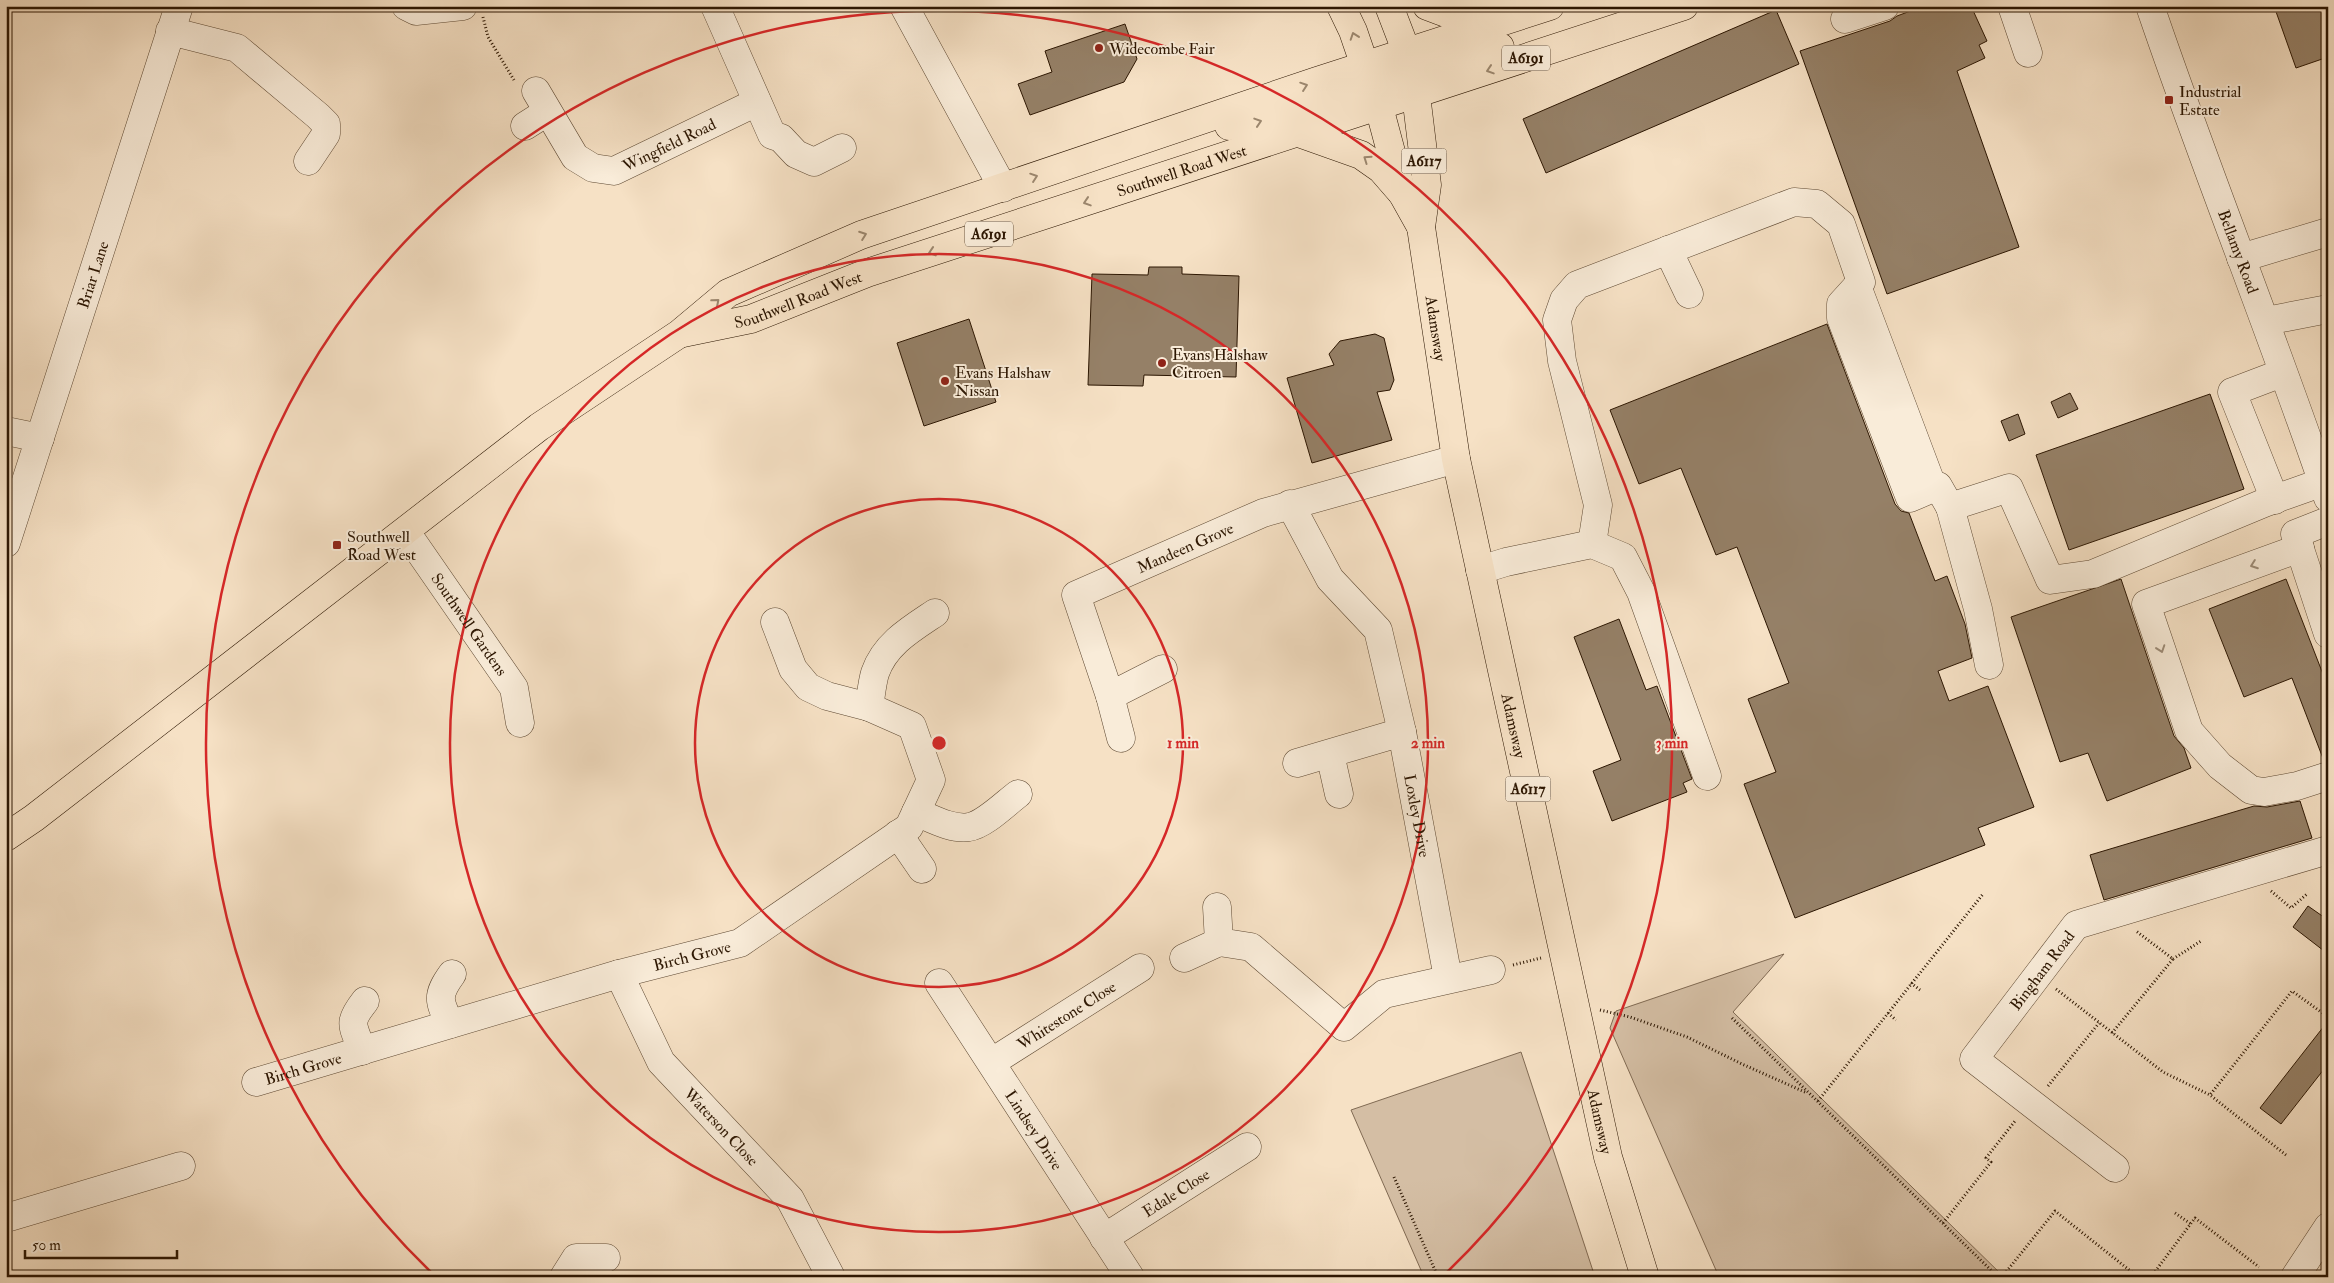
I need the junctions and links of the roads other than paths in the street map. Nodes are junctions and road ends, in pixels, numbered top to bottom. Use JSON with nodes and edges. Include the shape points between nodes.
{"nodes":[{"id":1,"x":406,"y":6,"type":"edge"},
{"id":2,"x":715,"y":6,"type":"edge"},
{"id":3,"x":904,"y":6,"type":"edge"},
{"id":4,"x":1341,"y":6,"type":"edge"},
{"id":5,"x":1389,"y":6,"type":"edge"},
{"id":6,"x":1426,"y":6,"type":"edge"},
{"id":7,"x":1550,"y":6,"type":"edge"},
{"id":8,"x":1684,"y":6,"type":"edge"},
{"id":9,"x":1885,"y":6,"type":"edge"},
{"id":10,"x":2012,"y":6,"type":"edge"},
{"id":11,"x":2150,"y":6,"type":"edge"},
{"id":12,"x":472,"y":10,"type":"edge"},
{"id":13,"x":175,"y":19,"type":"edge"},
{"id":14,"x":1845,"y":19,"type":"dead end"},
{"id":15,"x":1495,"y":24,"type":"junction"},
{"id":16,"x":2028,"y":53,"type":"dead end"},
{"id":17,"x":1411,"y":74,"type":"junction"},
{"id":18,"x":1371,"y":87,"type":"junction"},
{"id":19,"x":757,"y":102,"type":"junction"},
{"id":20,"x":536,"y":110,"type":"road end"},
{"id":21,"x":1299,"y":133,"type":"junction"},
{"id":22,"x":842,"y":148,"type":"dead end"},
{"id":23,"x":308,"y":161,"type":"dead end"},
{"id":24,"x":1003,"y":188,"type":"junction"},
{"id":25,"x":1402,"y":193,"type":"junction"},
{"id":26,"x":1421,"y":227,"type":"junction"},
{"id":27,"x":2328,"y":232,"type":"edge"},
{"id":28,"x":1668,"y":250,"type":"junction"},
{"id":29,"x":2241,"y":258,"type":"junction"},
{"id":30,"x":1689,"y":294,"type":"dead end"},
{"id":31,"x":2326,"y":314,"type":"edge"},
{"id":32,"x":2266,"y":321,"type":"junction"},
{"id":33,"x":679,"y":334,"type":"junction"},
{"id":34,"x":2282,"y":373,"type":"junction"},
{"id":35,"x":6,"y":431,"type":"edge"},
{"id":36,"x":40,"y":438,"type":"junction"},
{"id":37,"x":1456,"y":459,"type":"junction"},
{"id":38,"x":2325,"y":490,"type":"edge"},
{"id":39,"x":1941,"y":498,"type":"junction"},
{"id":40,"x":2274,"y":500,"type":"junction"},
{"id":41,"x":1290,"y":504,"type":"junction"},
{"id":42,"x":2328,"y":520,"type":"edge"},
{"id":43,"x":406,"y":532,"type":"junction"},
{"id":44,"x":6,"y":543,"type":"edge"},
{"id":45,"x":1592,"y":544,"type":"junction"},
{"id":46,"x":2300,"y":548,"type":"junction"},
{"id":47,"x":1480,"y":570,"type":"junction"},
{"id":48,"x":935,"y":612,"type":"dead end"},
{"id":49,"x":775,"y":622,"type":"dead end"},
{"id":50,"x":2328,"y":634,"type":"edge"},
{"id":51,"x":1989,"y":665,"type":"dead end"},
{"id":52,"x":1163,"y":669,"type":"dead end"},
{"id":53,"x":1110,"y":696,"type":"junction"},
{"id":54,"x":869,"y":707,"type":"junction"},
{"id":55,"x":520,"y":724,"type":"dead end"},
{"id":56,"x":1402,"y":732,"type":"junction"},
{"id":57,"x":1121,"y":738,"type":"dead end"},
{"id":58,"x":1330,"y":754,"type":"junction"},
{"id":59,"x":1297,"y":763,"type":"dead end"},
{"id":60,"x":1707,"y":776,"type":"dead end"},
{"id":61,"x":2328,"y":776,"type":"edge"},
{"id":62,"x":1018,"y":794,"type":"dead end"},
{"id":63,"x":1339,"y":794,"type":"dead end"},
{"id":64,"x":916,"y":812,"type":"junction"},
{"id":65,"x":898,"y":834,"type":"junction"},
{"id":66,"x":6,"y":837,"type":"edge"},
{"id":67,"x":2328,"y":850,"type":"edge"},
{"id":68,"x":922,"y":869,"type":"dead end"},
{"id":69,"x":1217,"y":907,"type":"dead end"},
{"id":70,"x":1219,"y":942,"type":"junction"},
{"id":71,"x":1184,"y":958,"type":"dead end"},
{"id":72,"x":1140,"y":968,"type":"dead end"},
{"id":73,"x":1491,"y":970,"type":"road end"},
{"id":74,"x":452,"y":974,"type":"dead end"},
{"id":75,"x":619,"y":974,"type":"junction"},
{"id":76,"x":1448,"y":978,"type":"junction"},
{"id":77,"x":939,"y":983,"type":"dead end"},
{"id":78,"x":365,"y":1001,"type":"dead end"},
{"id":79,"x":450,"y":1024,"type":"junction"},
{"id":80,"x":362,"y":1051,"type":"junction"},
{"id":81,"x":992,"y":1062,"type":"junction"},
{"id":82,"x":256,"y":1082,"type":"dead end"},
{"id":83,"x":1247,"y":1147,"type":"dead end"},
{"id":84,"x":182,"y":1166,"type":"dead end"},
{"id":85,"x":2115,"y":1168,"type":"dead end"},
{"id":86,"x":6,"y":1218,"type":"edge"},
{"id":87,"x":2328,"y":1226,"type":"edge"},
{"id":88,"x":1104,"y":1238,"type":"junction"},
{"id":89,"x":606,"y":1258,"type":"dead end"},
{"id":90,"x":564,"y":1277,"type":"edge"},
{"id":91,"x":832,"y":1277,"type":"edge"},
{"id":92,"x":1130,"y":1277,"type":"edge"},
{"id":93,"x":1645,"y":1277,"type":"edge"},
{"id":94,"x":2295,"y":1277,"type":"edge"}],
"edges":[{"from":1,"to":12,"type":"street","via":[[416,10]]},
{"from":2,"to":19,"type":"street"},
{"from":3,"to":24,"type":"street"},
{"from":18,"to":4,"type":"main road","number":"A6117","one_way":true},
{"from":5,"to":17,"type":"main road","number":"A6117"},
{"from":6,"to":15,"type":"main road"},
{"from":7,"to":15,"type":"main road","name":"Southwell Road West","number":"A6191"},
{"from":8,"to":17,"type":"main road","name":"Southwell Road West","number":"A6191","one_way":true,"via":[[1636,21]]},
{"from":9,"to":14,"type":"street"},
{"from":10,"to":16,"type":"street"},
{"from":11,"to":29,"type":"street","name":"Bellamy Road"},
{"from":13,"to":23,"type":"street","via":[[237,48],[326,124],[326,134]]},
{"from":13,"to":36,"type":"street","name":"Briar Lane"},
{"from":15,"to":17,"type":"main road","name":"Southwell Road West","number":"A6191"},
{"from":17,"to":18,"type":"main road","name":"Southwell Road West","number":"A6191"},
{"from":17,"to":18,"type":"main road","via":[[1403,88],[1389,85]]},
{"from":17,"to":26,"type":"main road","name":"Adamsway","number":"A6117","via":[[1427,185]]},
{"from":18,"to":21,"type":"main road","name":"Southwell Road West","number":"A6191"},
{"from":24,"to":18,"type":"main road","name":"Southwell Road West","number":"A6191","one_way":true,"via":[[1175,130]]},
{"from":18,"to":25,"type":"main road","name":"Adamsway","number":"A6117"},
{"from":19,"to":20,"type":"street","name":"Wingfield Road","via":[[614,171],[593,168],[575,157]]},
{"from":19,"to":22,"type":"street","via":[[772,135],[781,138],[796,154],[814,162]]},
{"from":25,"to":21,"type":"main road","one_way":true,"via":[[1381,169],[1361,155]]},
{"from":21,"to":33,"type":"main road","name":"Southwell Road West","number":"A6191","one_way":true,"via":[[867,273],[751,319]]},
{"from":33,"to":24,"type":"main road","name":"Southwell Road West","number":"A6191","one_way":true,"via":[[728,292],[861,235]]},
{"from":25,"to":26,"type":"main road","name":"Adamsway","number":"A6117"},
{"from":26,"to":37,"type":"main road","name":"Adamsway","number":"A6117"},
{"from":27,"to":29,"type":"street"},
{"from":28,"to":30,"type":"street"},
{"from":28,"to":39,"type":"street","via":[[1794,202],[1817,204],[1841,224],[1861,282],[1842,304],[1841,318],[1910,498]]},
{"from":28,"to":45,"type":"street","via":[[1577,285],[1564,300],[1557,320],[1562,361],[1598,505]]},
{"from":29,"to":32,"type":"street","name":"Bellamy Road"},
{"from":31,"to":32,"type":"street"},
{"from":32,"to":34,"type":"street","name":"Bellamy Road"},
{"from":33,"to":43,"type":"main road","name":"Southwell Road West","number":"A6191","via":[[539,428]]},
{"from":34,"to":38,"type":"street","name":"Bellamy Road"},
{"from":34,"to":40,"type":"street","via":[[2232,392]]},
{"from":35,"to":36,"type":"street"},
{"from":36,"to":44,"type":"street","name":"Briar Lane"},
{"from":37,"to":41,"type":"street","name":"Mandeen Grove"},
{"from":37,"to":47,"type":"main road","name":"Adamsway","number":"A6117"},
{"from":38,"to":40,"type":"street"},
{"from":39,"to":40,"type":"street","via":[[2009,488],[2050,580],[2093,574]]},
{"from":39,"to":51,"type":"street","via":[[1978,609]]},
{"from":41,"to":53,"type":"street","name":"Mandeen Grove","via":[[1076,595]]},
{"from":41,"to":56,"type":"street","name":"Loxley Drive","via":[[1330,579],[1378,630]]},
{"from":42,"to":46,"type":"street","via":[[2295,534]]},
{"from":43,"to":55,"type":"street","name":"Southwell Gardens","via":[[514,688]]},
{"from":43,"to":66,"type":"main road","name":"Southwell Road West","number":"A6191"},
{"from":45,"to":47,"type":"street"},
{"from":45,"to":60,"type":"street","via":[[1623,556],[1641,592]]},
{"from":46,"to":50,"type":"street"},
{"from":46,"to":61,"type":"street","one_way":true,"via":[[2146,604],[2189,731],[2205,751],[2251,790],[2264,792]]},
{"from":47,"to":93,"type":"main road","name":"Adamsway","number":"A6117","via":[[1608,1157]]},
{"from":48,"to":54,"type":"street","via":[[896,640],[884,656],[875,673]]},
{"from":49,"to":54,"type":"street","name":"Birch Grove","via":[[793,669],[808,687],[826,696]]},
{"from":52,"to":53,"type":"street"},
{"from":53,"to":57,"type":"street"},
{"from":54,"to":64,"type":"street","name":"Birch Grove","via":[[912,726],[931,780]]},
{"from":56,"to":58,"type":"street"},
{"from":56,"to":76,"type":"street","name":"Loxley Drive"},
{"from":58,"to":59,"type":"street"},
{"from":58,"to":63,"type":"street"},
{"from":62,"to":64,"type":"street","via":[[970,827],[952,825]]},
{"from":64,"to":65,"type":"street","name":"Birch Grove","via":[[909,827]]},
{"from":65,"to":68,"type":"street"},
{"from":65,"to":75,"type":"street","name":"Birch Grove","via":[[740,943]]},
{"from":67,"to":85,"type":"street","name":"Bingham Road","via":[[2076,925],[1974,1059]]},
{"from":69,"to":70,"type":"street"},
{"from":70,"to":71,"type":"street"},
{"from":70,"to":76,"type":"street","via":[[1251,947],[1344,1027],[1384,994]]},
{"from":72,"to":81,"type":"street","name":"Whitestone Close"},
{"from":73,"to":76,"type":"street"},
{"from":74,"to":79,"type":"street","via":[[442,988],[440,1001]]},
{"from":75,"to":79,"type":"street","name":"Birch Grove"},
{"from":75,"to":91,"type":"street","name":"Waterson Close","via":[[661,1062],[790,1199]]},
{"from":77,"to":81,"type":"street","name":"Lindsey Drive"},
{"from":78,"to":80,"type":"street","via":[[353,1017]]},
{"from":79,"to":80,"type":"street","name":"Birch Grove"},
{"from":80,"to":82,"type":"street","name":"Birch Grove"},
{"from":81,"to":88,"type":"street","name":"Lindsey Drive"},
{"from":83,"to":88,"type":"street","name":"Edale Close"},
{"from":84,"to":86,"type":"street"},
{"from":87,"to":94,"type":"street"},
{"from":88,"to":92,"type":"street","name":"Lindsey Drive"},
{"from":89,"to":90,"type":"street","via":[[576,1258]]}]}
